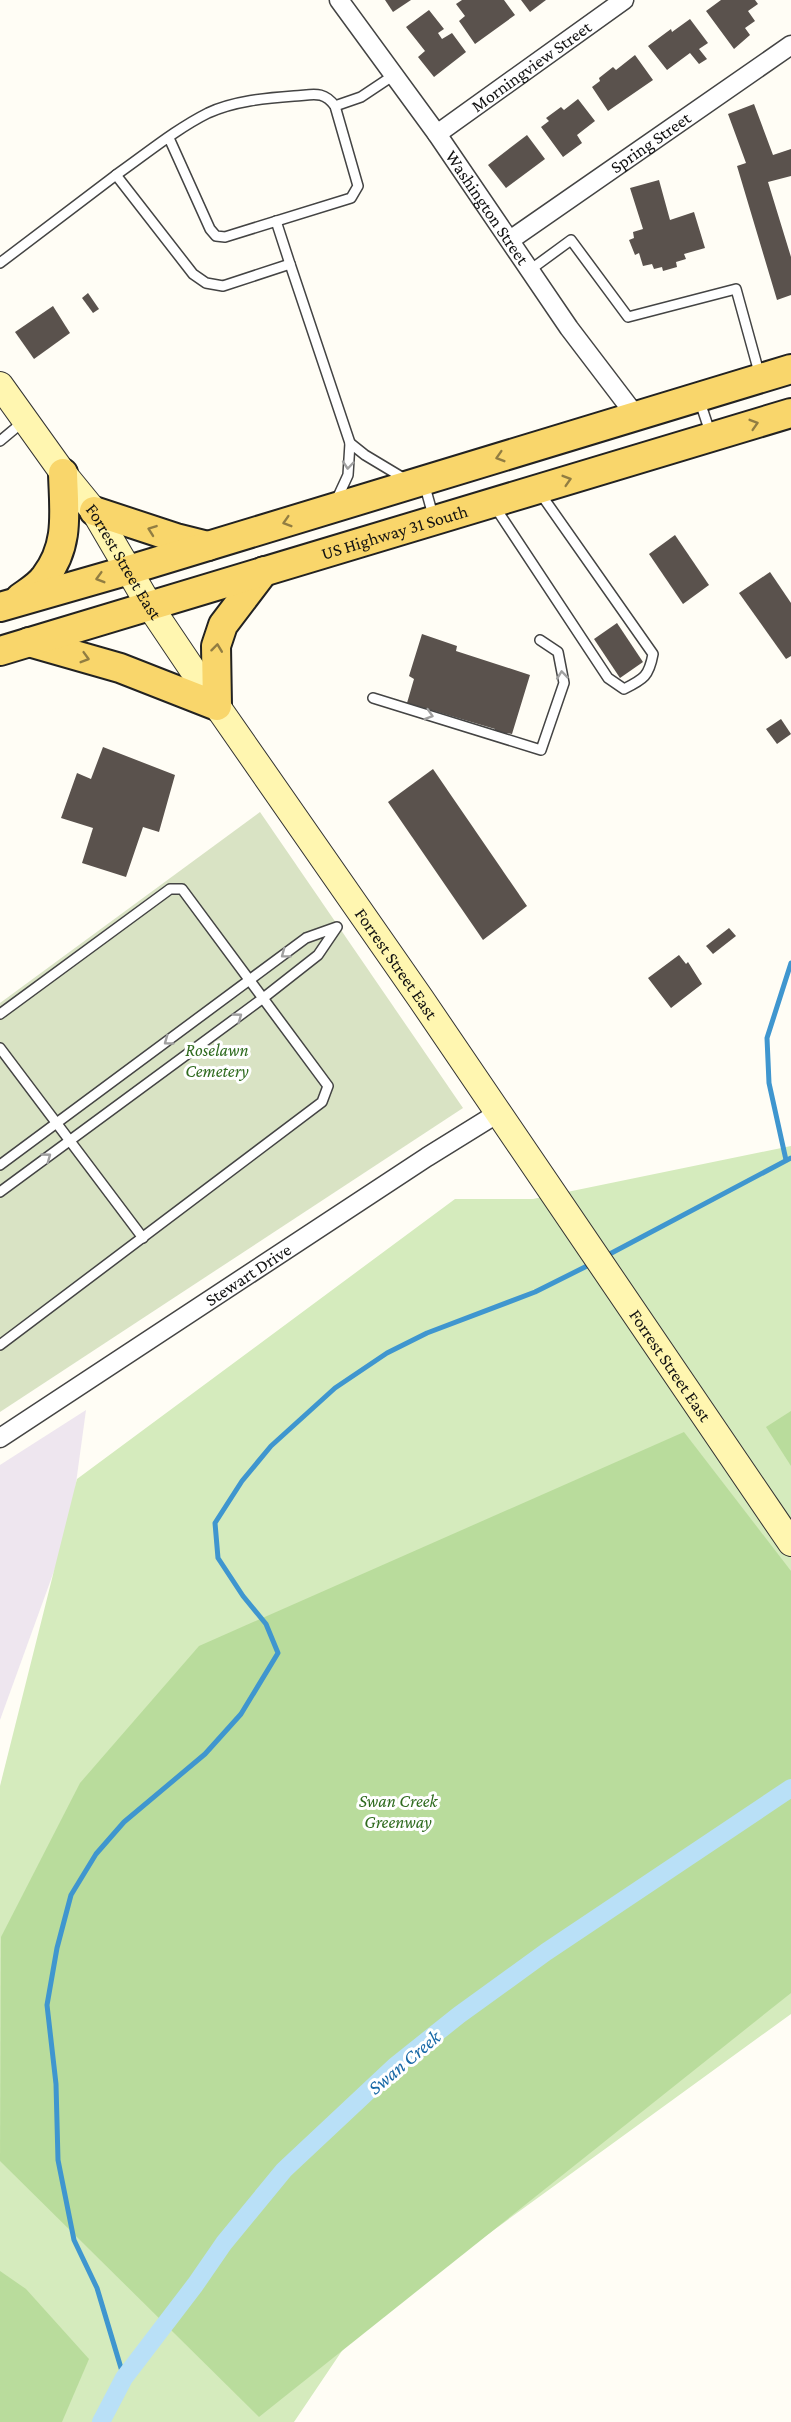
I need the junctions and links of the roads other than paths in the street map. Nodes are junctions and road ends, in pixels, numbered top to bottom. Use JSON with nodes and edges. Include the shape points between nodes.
{"nodes":[{"id":1,"x":624,"y":0,"type":"edge"},
{"id":2,"x":346,"y":2,"type":"edge"},
{"id":3,"x":791,"y":45,"type":"edge"},
{"id":4,"x":394,"y":75,"type":"junction"},
{"id":5,"x":335,"y":106,"type":"junction"},
{"id":6,"x":437,"y":134,"type":"junction"},
{"id":7,"x":169,"y":138,"type":"junction"},
{"id":8,"x":116,"y":175,"type":"junction"},
{"id":9,"x":276,"y":221,"type":"junction"},
{"id":10,"x":510,"y":240,"type":"junction"},
{"id":11,"x":0,"y":263,"type":"edge"},
{"id":12,"x":290,"y":264,"type":"junction"},
{"id":13,"x":530,"y":270,"type":"junction"},
{"id":14,"x":791,"y":369,"type":"edge"},
{"id":15,"x":761,"y":378,"type":"junction"},
{"id":16,"x":0,"y":385,"type":"edge"},
{"id":17,"x":698,"y":397,"type":"junction"},
{"id":18,"x":791,"y":413,"type":"edge"},
{"id":19,"x":636,"y":416,"type":"junction"},
{"id":20,"x":25,"y":420,"type":"junction"},
{"id":21,"x":712,"y":437,"type":"junction"},
{"id":22,"x":0,"y":441,"type":"edge"},
{"id":23,"x":350,"y":443,"type":"junction"},
{"id":24,"x":63,"y":473,"type":"junction"},
{"id":25,"x":419,"y":482,"type":"junction"},
{"id":26,"x":537,"y":489,"type":"junction"},
{"id":27,"x":492,"y":503,"type":"junction"},
{"id":28,"x":331,"y":508,"type":"junction"},
{"id":29,"x":94,"y":511,"type":"junction"},
{"id":30,"x":435,"y":520,"type":"junction"},
{"id":31,"x":208,"y":546,"type":"junction"},
{"id":32,"x":129,"y":570,"type":"junction"},
{"id":33,"x":264,"y":571,"type":"junction"},
{"id":34,"x":7,"y":602,"type":"edge"},
{"id":35,"x":149,"y":605,"type":"junction"},
{"id":36,"x":540,"y":640,"type":"dead end"},
{"id":37,"x":29,"y":642,"type":"junction"},
{"id":38,"x":0,"y":651,"type":"edge"},
{"id":39,"x":374,"y":698,"type":"dead end"},
{"id":40,"x":217,"y":706,"type":"junction"},
{"id":41,"x":348,"y":919,"type":"junction"},
{"id":42,"x":249,"y":982,"type":"junction"},
{"id":43,"x":262,"y":999,"type":"junction"},
{"id":44,"x":0,"y":1014,"type":"edge"},
{"id":45,"x":0,"y":1048,"type":"edge"},
{"id":46,"x":498,"y":1113,"type":"junction"},
{"id":47,"x":55,"y":1124,"type":"junction"},
{"id":48,"x":68,"y":1142,"type":"junction"},
{"id":49,"x":0,"y":1165,"type":"edge"},
{"id":50,"x":0,"y":1192,"type":"edge"},
{"id":51,"x":142,"y":1238,"type":"junction"},
{"id":52,"x":0,"y":1345,"type":"edge"},
{"id":53,"x":0,"y":1438,"type":"edge"},
{"id":54,"x":791,"y":1543,"type":"edge"}],
"edges":[{"from":1,"to":6,"type":"street","name":"Morningview Street"},
{"from":2,"to":4,"type":"street","name":"Washington Street"},
{"from":3,"to":10,"type":"street","name":"Spring Street"},
{"from":4,"to":5,"type":"lane","via":[[362,97]]},
{"from":4,"to":6,"type":"street","name":"Washington Street"},
{"from":5,"to":7,"type":"lane","via":[[321,94],[233,104],[209,113]]},
{"from":5,"to":9,"type":"lane","via":[[358,186],[356,192],[351,198]]},
{"from":6,"to":10,"type":"street","name":"Washington Street"},
{"from":7,"to":8,"type":"lane"},
{"from":7,"to":9,"type":"lane","via":[[216,236],[225,237]]},
{"from":8,"to":11,"type":"lane"},
{"from":8,"to":12,"type":"lane","via":[[193,274],[206,283],[223,286]]},
{"from":9,"to":12,"type":"lane"},
{"from":10,"to":13,"type":"street","name":"Washington Street"},
{"from":12,"to":23,"type":"lane"},
{"from":13,"to":15,"type":"lane","via":[[571,240],[628,317],[736,289]]},
{"from":13,"to":19,"type":"street","name":"Washington Street"},
{"from":14,"to":15,"type":"main road"},
{"from":15,"to":17,"type":"main road"},
{"from":16,"to":20,"type":"street","name":"Forrest Street East"},
{"from":17,"to":19,"type":"main road"},
{"from":17,"to":21,"type":"lane"},
{"from":21,"to":18,"type":"main road","name":"US Highway 31 South","one_way":true},
{"from":19,"to":25,"type":"main road","one_way":true},
{"from":20,"to":22,"type":"lane"},
{"from":20,"to":24,"type":"street","name":"Forrest Street East"},
{"from":26,"to":21,"type":"main road","name":"US Highway 31 South","one_way":true},
{"from":23,"to":25,"type":"lane","via":[[401,478]]},
{"from":23,"to":28,"type":"lane","one_way":true,"via":[[348,476]]},
{"from":24,"to":29,"type":"street","name":"Forrest Street East"},
{"from":24,"to":34,"type":"main road","via":[[64,535],[58,558],[44,579]]},
{"from":25,"to":28,"type":"main road"},
{"from":25,"to":30,"type":"lane"},
{"from":26,"to":27,"type":"main road","name":"US Highway 31 South"},
{"from":26,"to":27,"type":"lane","via":[[652,654],[650,671],[624,689],[608,678]]},
{"from":27,"to":30,"type":"main road","name":"US Highway 31 South"},
{"from":28,"to":31,"type":"main road","one_way":true},
{"from":31,"to":29,"type":"main road","one_way":true},
{"from":29,"to":32,"type":"street","name":"Forrest Street East"},
{"from":30,"to":33,"type":"main road","name":"US Highway 31 South"},
{"from":31,"to":32,"type":"main road"},
{"from":32,"to":34,"type":"main road","one_way":true},
{"from":32,"to":35,"type":"street","name":"Forrest Street East"},
{"from":33,"to":35,"type":"main road","name":"US Highway 31 South"},
{"from":40,"to":33,"type":"main road","one_way":true,"via":[[216,646],[223,625]]},
{"from":35,"to":37,"type":"main road","name":"US Highway 31 South"},
{"from":35,"to":40,"type":"street","name":"Forrest Street East"},
{"from":39,"to":36,"type":"lane","one_way":true,"via":[[541,750],[564,682],[558,652]]},
{"from":37,"to":38,"type":"main road","name":"US Highway 31 South"},
{"from":37,"to":40,"type":"main road","one_way":true,"via":[[120,668]]},
{"from":40,"to":41,"type":"street","name":"Forrest Street East"},
{"from":41,"to":42,"type":"lane","one_way":true,"via":[[306,938]]},
{"from":41,"to":43,"type":"lane","via":[[318,955]]},
{"from":41,"to":46,"type":"street","name":"Forrest Street East"},
{"from":42,"to":43,"type":"lane"},
{"from":42,"to":44,"type":"lane","via":[[182,889],[170,889]]},
{"from":42,"to":47,"type":"lane","one_way":true},
{"from":48,"to":43,"type":"lane","one_way":true},
{"from":43,"to":51,"type":"lane","via":[[328,1086],[322,1102]]},
{"from":45,"to":47,"type":"lane"},
{"from":46,"to":53,"type":"street","name":"Stewart Drive"},
{"from":46,"to":54,"type":"street","name":"Forrest Street East"},
{"from":47,"to":48,"type":"lane"},
{"from":47,"to":49,"type":"lane"},
{"from":50,"to":48,"type":"lane","one_way":true},
{"from":48,"to":51,"type":"lane"},
{"from":51,"to":52,"type":"lane"}]}
